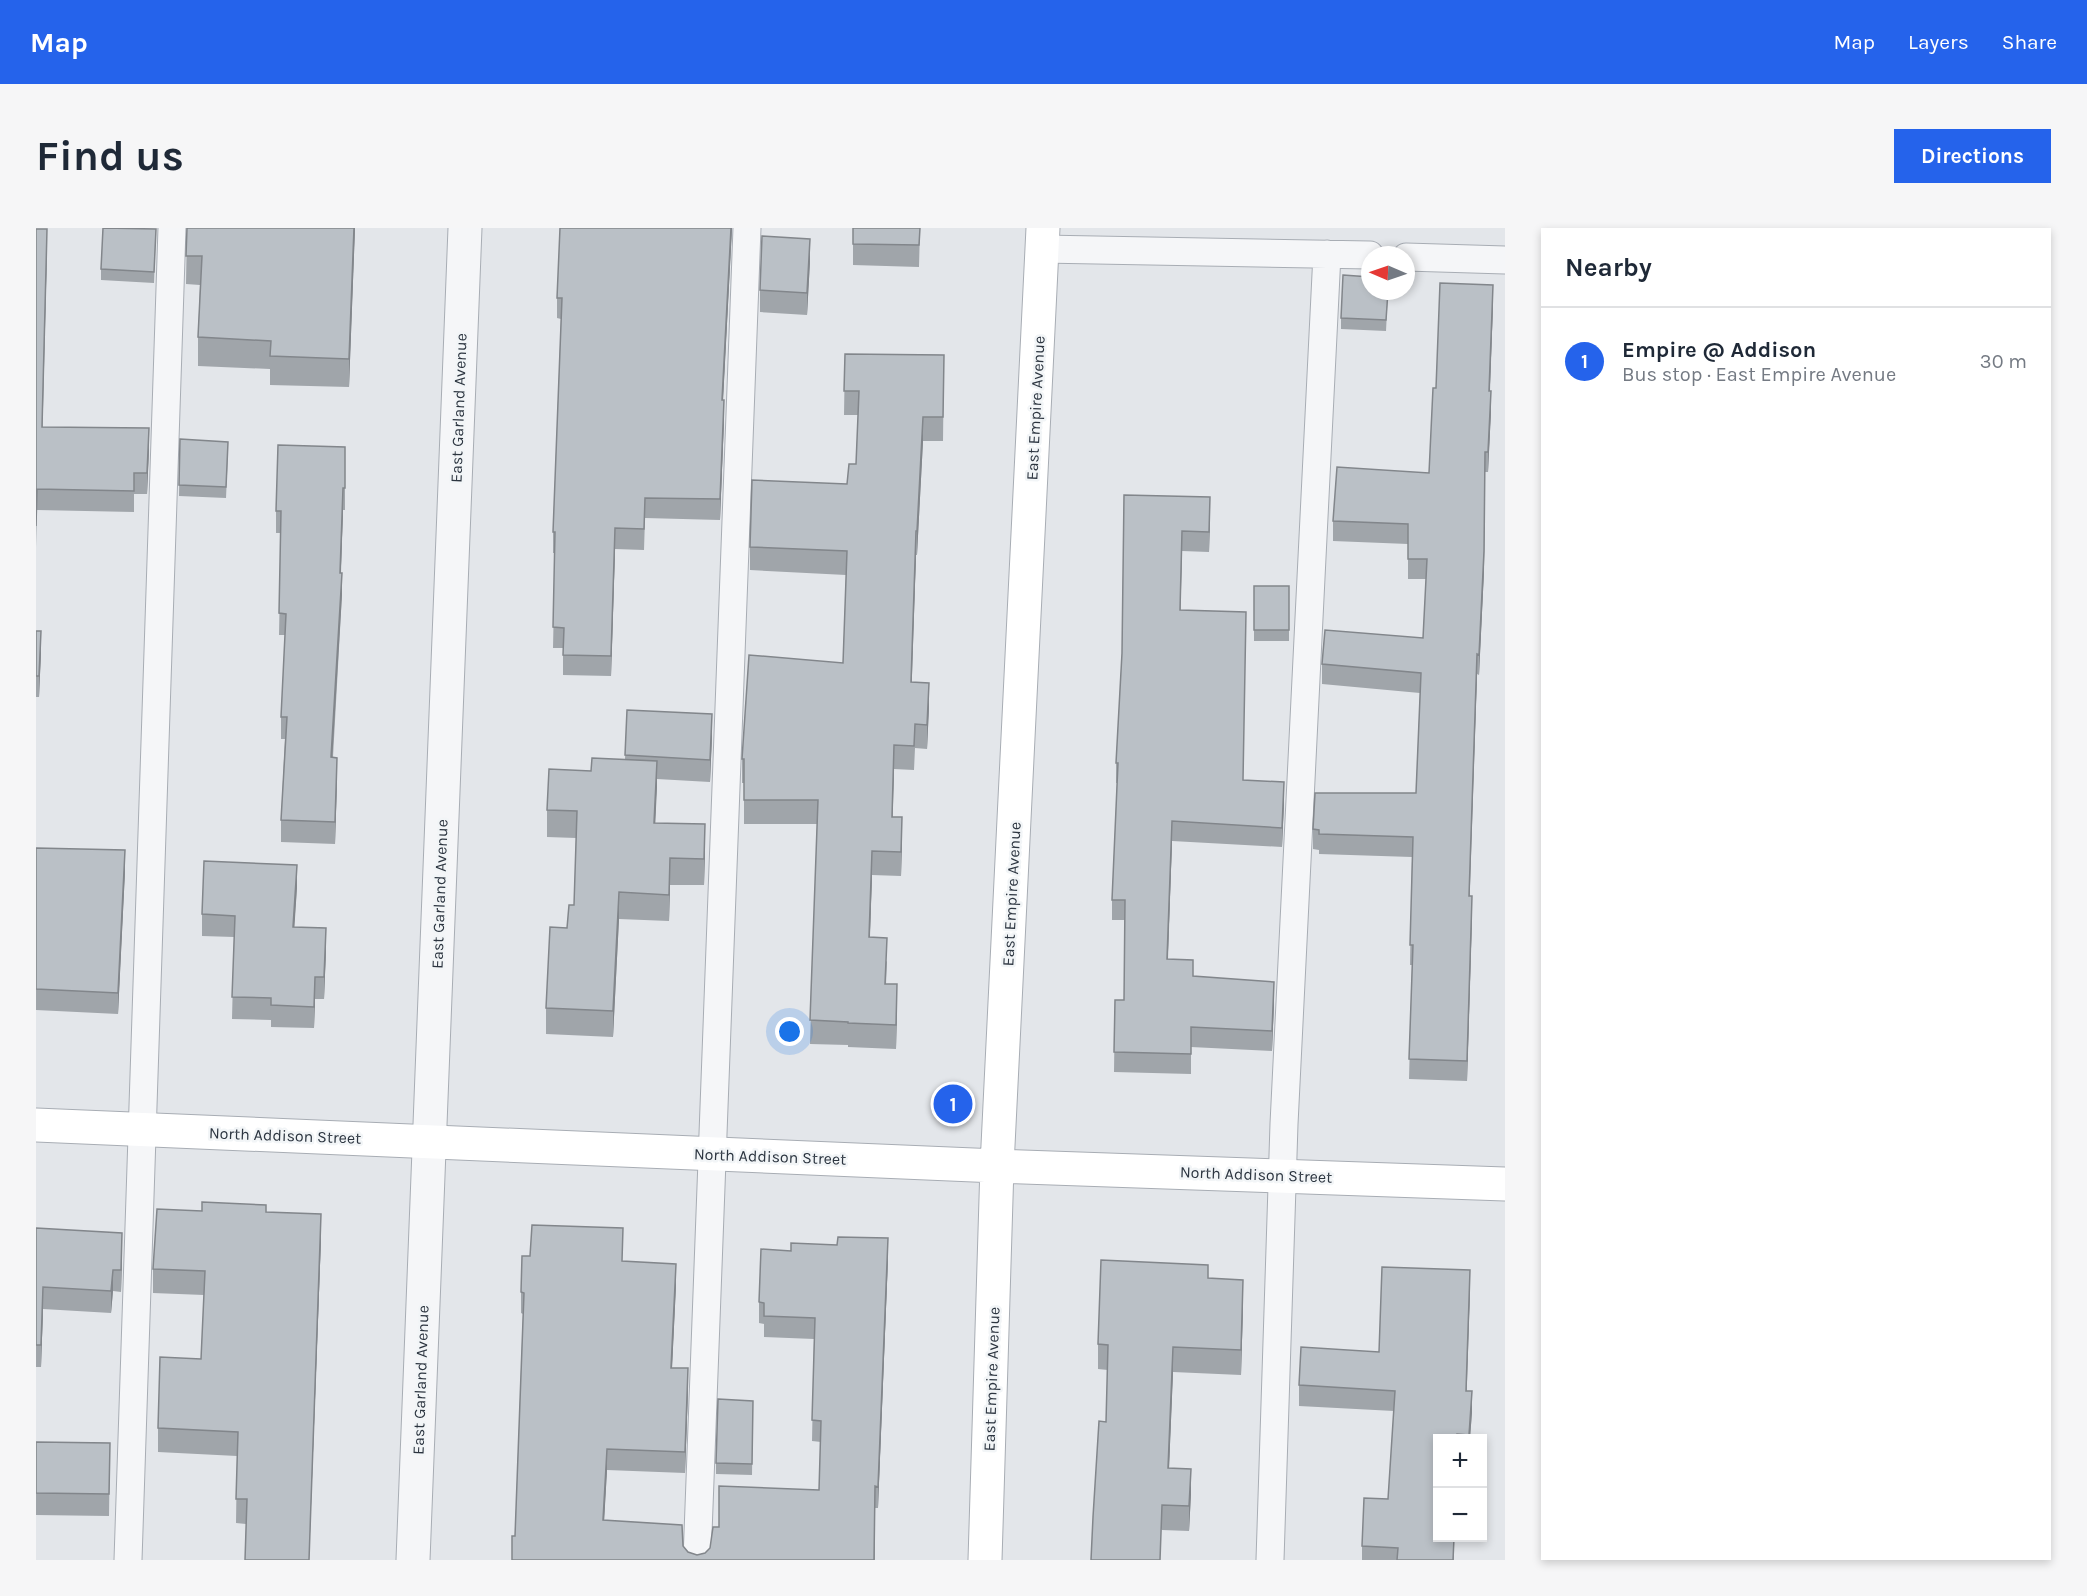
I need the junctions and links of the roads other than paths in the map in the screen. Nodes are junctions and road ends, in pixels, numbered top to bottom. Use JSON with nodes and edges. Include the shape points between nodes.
{"nodes":[{"id":1,"x":172,"y":228,"type":"edge"},
{"id":2,"x":465,"y":228,"type":"edge"},
{"id":3,"x":747,"y":228,"type":"edge"},
{"id":4,"x":1043,"y":239,"type":"edge"},
{"id":5,"x":1154,"y":240,"type":"edge"},
{"id":6,"x":1328,"y":254,"type":"junction"},
{"id":7,"x":1361,"y":255,"type":"edge"},
{"id":8,"x":1415,"y":256,"type":"edge"},
{"id":9,"x":1505,"y":260,"type":"edge"},
{"id":10,"x":36,"y":1125,"type":"edge"},
{"id":11,"x":141,"y":1130,"type":"junction"},
{"id":12,"x":429,"y":1141,"type":"junction"},
{"id":13,"x":711,"y":1154,"type":"junction"},
{"id":14,"x":998,"y":1166,"type":"junction"},
{"id":15,"x":1282,"y":1174,"type":"junction"},
{"id":16,"x":1505,"y":1184,"type":"edge"},
{"id":17,"x":128,"y":1560,"type":"edge"},
{"id":18,"x":413,"y":1560,"type":"edge"},
{"id":19,"x":697,"y":1560,"type":"edge"},
{"id":20,"x":985,"y":1560,"type":"edge"},
{"id":21,"x":1270,"y":1560,"type":"edge"}],
"edges":[{"from":1,"to":11,"type":"lane"},
{"from":2,"to":12,"type":"street","name":"East Garland Avenue"},
{"from":3,"to":13,"type":"lane"},
{"from":4,"to":5,"type":"lane"},
{"from":4,"to":14,"type":"street","name":"East Empire Avenue"},
{"from":5,"to":6,"type":"lane"},
{"from":6,"to":7,"type":"lane"},
{"from":6,"to":15,"type":"lane"},
{"from":8,"to":9,"type":"lane"},
{"from":10,"to":11,"type":"street","name":"North Addison Street"},
{"from":11,"to":12,"type":"street","name":"North Addison Street"},
{"from":11,"to":17,"type":"lane"},
{"from":12,"to":13,"type":"street","name":"North Addison Street"},
{"from":12,"to":18,"type":"street","name":"East Garland Avenue"},
{"from":13,"to":14,"type":"street","name":"North Addison Street"},
{"from":13,"to":19,"type":"lane"},
{"from":14,"to":15,"type":"street","name":"North Addison Street"},
{"from":14,"to":20,"type":"street","name":"East Empire Avenue"},
{"from":15,"to":16,"type":"street","name":"North Addison Street"},
{"from":15,"to":21,"type":"lane"}]}
